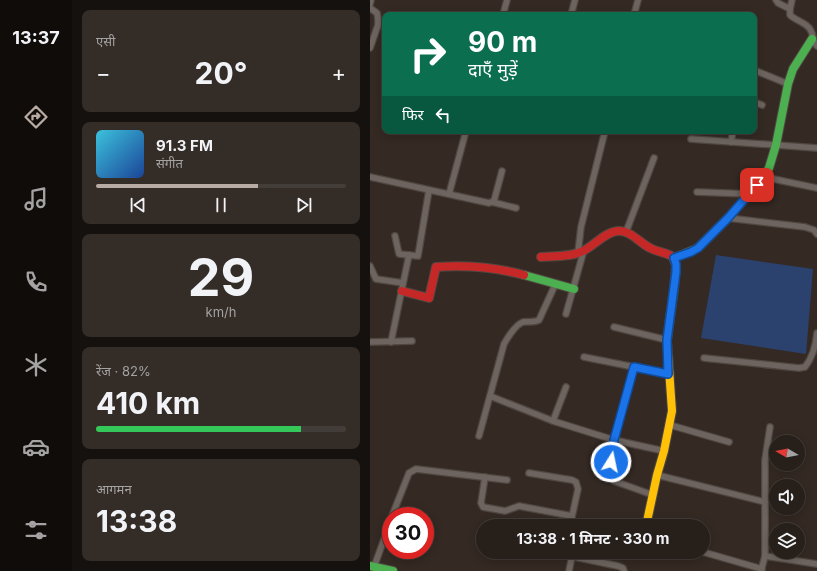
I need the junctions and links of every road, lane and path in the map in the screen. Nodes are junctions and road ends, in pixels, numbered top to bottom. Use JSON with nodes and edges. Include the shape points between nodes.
{"nodes":[{"id":1,"x":371,"y":0,"type":"edge"},
{"id":2,"x":507,"y":0,"type":"edge"},
{"id":3,"x":575,"y":0,"type":"edge"},
{"id":4,"x":638,"y":0,"type":"edge"},
{"id":5,"x":776,"y":0,"type":"edge"},
{"id":6,"x":792,"y":0,"type":"edge"},
{"id":7,"x":370,"y":4,"type":"edge"},
{"id":8,"x":370,"y":8,"type":"edge"},
{"id":9,"x":790,"y":9,"type":"junction"},
{"id":10,"x":504,"y":12,"type":"edge"},
{"id":11,"x":572,"y":12,"type":"edge"},
{"id":12,"x":635,"y":12,"type":"edge"},
{"id":13,"x":817,"y":30,"type":"edge"},
{"id":14,"x":814,"y":40,"type":"edge"},
{"id":15,"x":370,"y":48,"type":"edge"},
{"id":16,"x":757,"y":71,"type":"edge"},
{"id":17,"x":788,"y":84,"type":"junction"},
{"id":18,"x":757,"y":103,"type":"edge"},
{"id":19,"x":762,"y":105,"type":"dead end"},
{"id":20,"x":465,"y":134,"type":"edge"},
{"id":21,"x":604,"y":134,"type":"edge"},
{"id":22,"x":732,"y":134,"type":"edge"},
{"id":23,"x":691,"y":139,"type":"dead end"},
{"id":24,"x":731,"y":142,"type":"junction"},
{"id":25,"x":776,"y":145,"type":"junction"},
{"id":26,"x":817,"y":148,"type":"edge"},
{"id":27,"x":654,"y":158,"type":"dead end"},
{"id":28,"x":502,"y":171,"type":"dead end"},
{"id":29,"x":370,"y":177,"type":"edge"},
{"id":30,"x":764,"y":177,"type":"junction"},
{"id":31,"x":817,"y":188,"type":"edge"},
{"id":32,"x":429,"y":190,"type":"junction"},
{"id":33,"x":697,"y":192,"type":"dead end"},
{"id":34,"x":449,"y":194,"type":"junction"},
{"id":35,"x":750,"y":194,"type":"junction"},
{"id":36,"x":492,"y":202,"type":"junction"},
{"id":37,"x":516,"y":208,"type":"dead end"},
{"id":38,"x":728,"y":218,"type":"junction"},
{"id":39,"x":626,"y":232,"type":"junction"},
{"id":40,"x":817,"y":234,"type":"edge"},
{"id":41,"x":395,"y":236,"type":"dead end"},
{"id":42,"x":581,"y":252,"type":"junction"},
{"id":43,"x":409,"y":255,"type":"junction"},
{"id":44,"x":541,"y":257,"type":"dead end"},
{"id":45,"x":674,"y":258,"type":"junction"},
{"id":46,"x":370,"y":266,"type":"edge"},
{"id":47,"x":404,"y":283,"type":"junction"},
{"id":48,"x":555,"y":285,"type":"junction"},
{"id":49,"x":574,"y":289,"type":"junction"},
{"id":50,"x":402,"y":291,"type":"junction"},
{"id":51,"x":566,"y":314,"type":"dead end"},
{"id":52,"x":614,"y":327,"type":"dead end"},
{"id":53,"x":817,"y":333,"type":"edge"},
{"id":54,"x":667,"y":340,"type":"junction"},
{"id":55,"x":412,"y":341,"type":"dead end"},
{"id":56,"x":816,"y":341,"type":"edge"},
{"id":57,"x":370,"y":342,"type":"edge"},
{"id":58,"x":391,"y":342,"type":"junction"},
{"id":59,"x":584,"y":357,"type":"dead end"},
{"id":60,"x":704,"y":358,"type":"dead end"},
{"id":61,"x":634,"y":367,"type":"junction"},
{"id":62,"x":668,"y":374,"type":"junction"},
{"id":63,"x":566,"y":387,"type":"dead end"},
{"id":64,"x":490,"y":396,"type":"junction"},
{"id":65,"x":553,"y":421,"type":"junction"},
{"id":66,"x":670,"y":425,"type":"junction"},
{"id":67,"x":770,"y":427,"type":"dead end"},
{"id":68,"x":479,"y":436,"type":"dead end"},
{"id":69,"x":614,"y":440,"type":"junction"},
{"id":70,"x":729,"y":442,"type":"dead end"},
{"id":71,"x":664,"y":451,"type":"junction"},
{"id":72,"x":529,"y":473,"type":"dead end"},
{"id":73,"x":657,"y":474,"type":"junction"},
{"id":74,"x":485,"y":477,"type":"junction"},
{"id":75,"x":507,"y":480,"type":"dead end"},
{"id":76,"x":653,"y":495,"type":"junction"},
{"id":77,"x":765,"y":502,"type":"junction"},
{"id":78,"x":396,"y":507,"type":"edge"},
{"id":79,"x":572,"y":516,"type":"junction"},
{"id":80,"x":571,"y":519,"type":"edge"},
{"id":81,"x":648,"y":519,"type":"edge"},
{"id":82,"x":382,"y":542,"type":"edge"},
{"id":83,"x":710,"y":554,"type":"edge"},
{"id":84,"x":765,"y":556,"type":"junction"},
{"id":85,"x":571,"y":559,"type":"edge"},
{"id":86,"x":586,"y":559,"type":"edge"},
{"id":87,"x":817,"y":564,"type":"edge"},
{"id":88,"x":372,"y":566,"type":"edge"},
{"id":89,"x":761,"y":570,"type":"edge"},
{"id":90,"x":393,"y":571,"type":"edge"},
{"id":91,"x":569,"y":571,"type":"edge"},
{"id":92,"x":624,"y":571,"type":"edge"}],
"edges":[{"from":1,"to":7,"type":"street"},
{"from":2,"to":10,"type":"street"},
{"from":3,"to":11,"type":"street"},
{"from":4,"to":12,"type":"street"},
{"from":5,"to":9,"type":"street"},
{"from":6,"to":9,"type":"street"},
{"from":8,"to":15,"type":"street","via":[[377,13],[378,20]]},
{"from":9,"to":14,"type":"street","via":[[790,16],[808,27]]},
{"from":13,"to":14,"type":"street"},
{"from":14,"to":17,"type":"street","via":[[793,69]]},
{"from":16,"to":17,"type":"street"},
{"from":17,"to":25,"type":"street"},
{"from":18,"to":19,"type":"street"},
{"from":20,"to":34,"type":"street"},
{"from":21,"to":42,"type":"street","via":[[581,227]]},
{"from":22,"to":24,"type":"street"},
{"from":23,"to":24,"type":"street"},
{"from":24,"to":25,"type":"street"},
{"from":25,"to":26,"type":"street"},
{"from":25,"to":30,"type":"street"},
{"from":27,"to":39,"type":"street"},
{"from":28,"to":36,"type":"street"},
{"from":29,"to":32,"type":"street"},
{"from":30,"to":31,"type":"street"},
{"from":30,"to":35,"type":"street"},
{"from":32,"to":34,"type":"street"},
{"from":32,"to":43,"type":"street","via":[[418,256]]},
{"from":33,"to":35,"type":"street"},
{"from":34,"to":36,"type":"street"},
{"from":35,"to":38,"type":"street"},
{"from":36,"to":37,"type":"street"},
{"from":38,"to":40,"type":"street","via":[[805,227]]},
{"from":38,"to":45,"type":"street","via":[[698,248]]},
{"from":39,"to":42,"type":"street","via":[[610,234]]},
{"from":39,"to":45,"type":"street","via":[[651,249]]},
{"from":41,"to":43,"type":"street","via":[[399,254]]},
{"from":42,"to":44,"type":"street"},
{"from":42,"to":49,"type":"street"},
{"from":43,"to":47,"type":"street"},
{"from":45,"to":54,"type":"street","via":[[676,272]]},
{"from":46,"to":47,"type":"street","via":[[376,279]]},
{"from":47,"to":50,"type":"street"},
{"from":48,"to":49,"type":"street"},
{"from":48,"to":50,"type":"street","via":[[507,270],[462,265],[436,267],[429,298]]},
{"from":48,"to":64,"type":"street","via":[[539,320],[522,322],[508,337]]},
{"from":49,"to":51,"type":"street"},
{"from":50,"to":58,"type":"street"},
{"from":52,"to":54,"type":"street"},
{"from":53,"to":56,"type":"street"},
{"from":54,"to":62,"type":"street"},
{"from":55,"to":58,"type":"street"},
{"from":56,"to":60,"type":"street","via":[[808,363],[805,367],[799,368]]},
{"from":57,"to":58,"type":"street"},
{"from":59,"to":61,"type":"street"},
{"from":61,"to":62,"type":"street"},
{"from":61,"to":69,"type":"street"},
{"from":62,"to":66,"type":"street","via":[[672,411]]},
{"from":63,"to":65,"type":"street"},
{"from":64,"to":65,"type":"street"},
{"from":64,"to":68,"type":"street"},
{"from":65,"to":69,"type":"street"},
{"from":66,"to":70,"type":"street"},
{"from":66,"to":71,"type":"street"},
{"from":67,"to":77,"type":"street","via":[[765,460]]},
{"from":69,"to":71,"type":"street"},
{"from":69,"to":76,"type":"street","via":[[610,478]]},
{"from":71,"to":73,"type":"street"},
{"from":72,"to":79,"type":"street","via":[[576,482],[578,489]]},
{"from":73,"to":76,"type":"street"},
{"from":73,"to":77,"type":"street"},
{"from":74,"to":75,"type":"street"},
{"from":74,"to":78,"type":"street","via":[[412,470]]},
{"from":74,"to":79,"type":"street","via":[[481,504],[483,507],[505,511],[519,506]]},
{"from":76,"to":81,"type":"street"},
{"from":77,"to":84,"type":"street"},
{"from":79,"to":80,"type":"street"},
{"from":82,"to":88,"type":"street"},
{"from":83,"to":89,"type":"street"},
{"from":84,"to":87,"type":"street"},
{"from":84,"to":89,"type":"street"},
{"from":85,"to":91,"type":"street"},
{"from":86,"to":92,"type":"street","via":[[618,566]]},
{"from":88,"to":90,"type":"street"}]}
